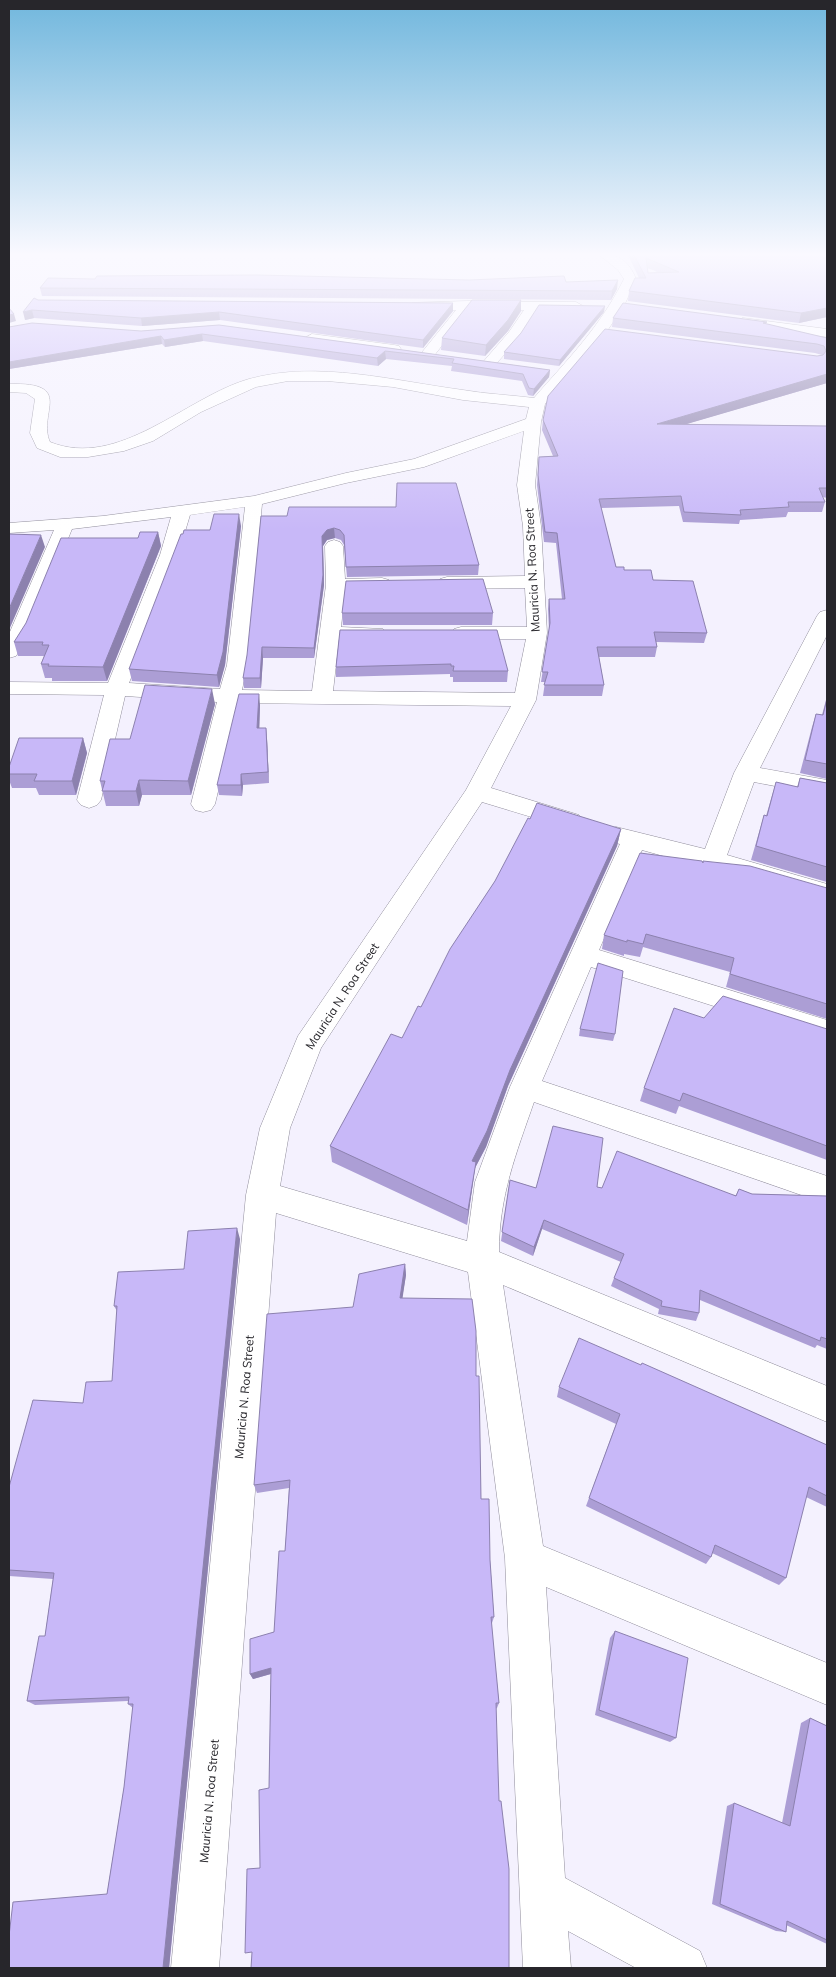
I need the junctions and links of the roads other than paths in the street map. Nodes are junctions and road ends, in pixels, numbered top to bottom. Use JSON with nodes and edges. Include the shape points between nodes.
{"nodes":[{"id":1,"x":368,"y":345,"type":"edge"},
{"id":2,"x":426,"y":345,"type":"edge"},
{"id":3,"x":505,"y":345,"type":"edge"},
{"id":4,"x":579,"y":345,"type":"edge"},
{"id":5,"x":418,"y":353,"type":"junction"},
{"id":6,"x":446,"y":356,"type":"edge"},
{"id":7,"x":472,"y":360,"type":"edge"},
{"id":8,"x":490,"y":362,"type":"junction"},
{"id":9,"x":508,"y":365,"type":"edge"},
{"id":10,"x":9,"y":388,"type":"edge"},
{"id":11,"x":536,"y":413,"type":"junction"},
{"id":12,"x":254,"y":501,"type":"junction"},
{"id":13,"x":182,"y":511,"type":"junction"},
{"id":14,"x":65,"y":525,"type":"junction"},
{"id":15,"x":9,"y":528,"type":"edge"},
{"id":16,"x":334,"y":546,"type":"dead end"},
{"id":17,"x":534,"y":582,"type":"junction"},
{"id":18,"x":395,"y":584,"type":"edge"},
{"id":19,"x":425,"y":584,"type":"edge"},
{"id":20,"x":336,"y":585,"type":"junction"},
{"id":21,"x":827,"y":616,"type":"edge"},
{"id":22,"x":330,"y":633,"type":"junction"},
{"id":23,"x":399,"y":633,"type":"edge"},
{"id":24,"x":438,"y":633,"type":"edge"},
{"id":25,"x":537,"y":633,"type":"junction"},
{"id":26,"x":9,"y":652,"type":"edge"},
{"id":27,"x":9,"y":688,"type":"edge"},
{"id":28,"x":116,"y":689,"type":"junction"},
{"id":29,"x":230,"y":696,"type":"junction"},
{"id":30,"x":322,"y":697,"type":"junction"},
{"id":31,"x":525,"y":700,"type":"junction"},
{"id":32,"x":746,"y":773,"type":"junction"},
{"id":33,"x":827,"y":788,"type":"edge"},
{"id":34,"x":477,"y":792,"type":"junction"},
{"id":35,"x":89,"y":800,"type":"dead end"},
{"id":36,"x":203,"y":804,"type":"dead end"},
{"id":37,"x":634,"y":841,"type":"junction"},
{"id":38,"x":713,"y":860,"type":"junction"},
{"id":39,"x":827,"y":893,"type":"edge"},
{"id":40,"x":584,"y":955,"type":"junction"},
{"id":41,"x":827,"y":1031,"type":"edge"},
{"id":42,"x":525,"y":1087,"type":"junction"},
{"id":43,"x":827,"y":1190,"type":"edge"},
{"id":44,"x":262,"y":1195,"type":"junction"},
{"id":45,"x":483,"y":1261,"type":"junction"},
{"id":46,"x":827,"y":1404,"type":"edge"},
{"id":47,"x":525,"y":1558,"type":"junction"},
{"id":48,"x":827,"y":1684,"type":"edge"},
{"id":49,"x":543,"y":1891,"type":"junction"},
{"id":50,"x":195,"y":1968,"type":"edge"},
{"id":51,"x":547,"y":1968,"type":"edge"},
{"id":52,"x":683,"y":1968,"type":"edge"}],
"edges":[{"from":1,"to":5,"type":"street"},
{"from":2,"to":5,"type":"street"},
{"from":3,"to":8,"type":"street"},
{"from":4,"to":11,"type":"street","via":[[554,371]]},
{"from":5,"to":6,"type":"street"},
{"from":7,"to":8,"type":"street"},
{"from":8,"to":9,"type":"street"},
{"from":10,"to":11,"type":"street","via":[[27,388],[43,398],[38,433],[43,445],[60,452],[118,448],[147,438],[196,409],[252,383],[288,377],[393,383],[463,394]]},
{"from":11,"to":12,"type":"street","via":[[418,463]]},
{"from":11,"to":17,"type":"street","name":"Mauricia N. Roa Street","via":[[526,484],[532,526]]},
{"from":12,"to":13,"type":"street"},
{"from":12,"to":29,"type":"street","via":[[237,665]]},
{"from":13,"to":14,"type":"street"},
{"from":13,"to":28,"type":"street","via":[[169,555]]},
{"from":14,"to":15,"type":"street"},
{"from":14,"to":26,"type":"street"},
{"from":16,"to":20,"type":"street"},
{"from":17,"to":19,"type":"street"},
{"from":17,"to":25,"type":"street","name":"Mauricia N. Roa Street"},
{"from":18,"to":20,"type":"street"},
{"from":20,"to":22,"type":"street"},
{"from":21,"to":32,"type":"street"},
{"from":22,"to":23,"type":"street"},
{"from":22,"to":30,"type":"street"},
{"from":24,"to":25,"type":"street"},
{"from":25,"to":31,"type":"street","name":"Mauricia N. Roa Street"},
{"from":27,"to":28,"type":"street"},
{"from":28,"to":29,"type":"street"},
{"from":28,"to":35,"type":"street"},
{"from":29,"to":30,"type":"street"},
{"from":29,"to":36,"type":"street"},
{"from":30,"to":31,"type":"street"},
{"from":31,"to":34,"type":"street","name":"Mauricia N. Roa Street"},
{"from":32,"to":33,"type":"street"},
{"from":32,"to":38,"type":"street"},
{"from":34,"to":37,"type":"street"},
{"from":34,"to":44,"type":"street","name":"Mauricia N. Roa Street","via":[[308,1044],[275,1128]]},
{"from":37,"to":38,"type":"street"},
{"from":37,"to":40,"type":"street"},
{"from":38,"to":39,"type":"street"},
{"from":40,"to":41,"type":"street"},
{"from":40,"to":42,"type":"street"},
{"from":42,"to":43,"type":"street"},
{"from":42,"to":45,"type":"street","via":[[491,1182],[483,1230]]},
{"from":44,"to":45,"type":"street"},
{"from":44,"to":50,"type":"street","name":"Mauricia N. Roa Street"},
{"from":45,"to":46,"type":"street"},
{"from":45,"to":47,"type":"street"},
{"from":47,"to":48,"type":"street"},
{"from":47,"to":49,"type":"street"},
{"from":49,"to":51,"type":"street"},
{"from":49,"to":52,"type":"street"}]}
